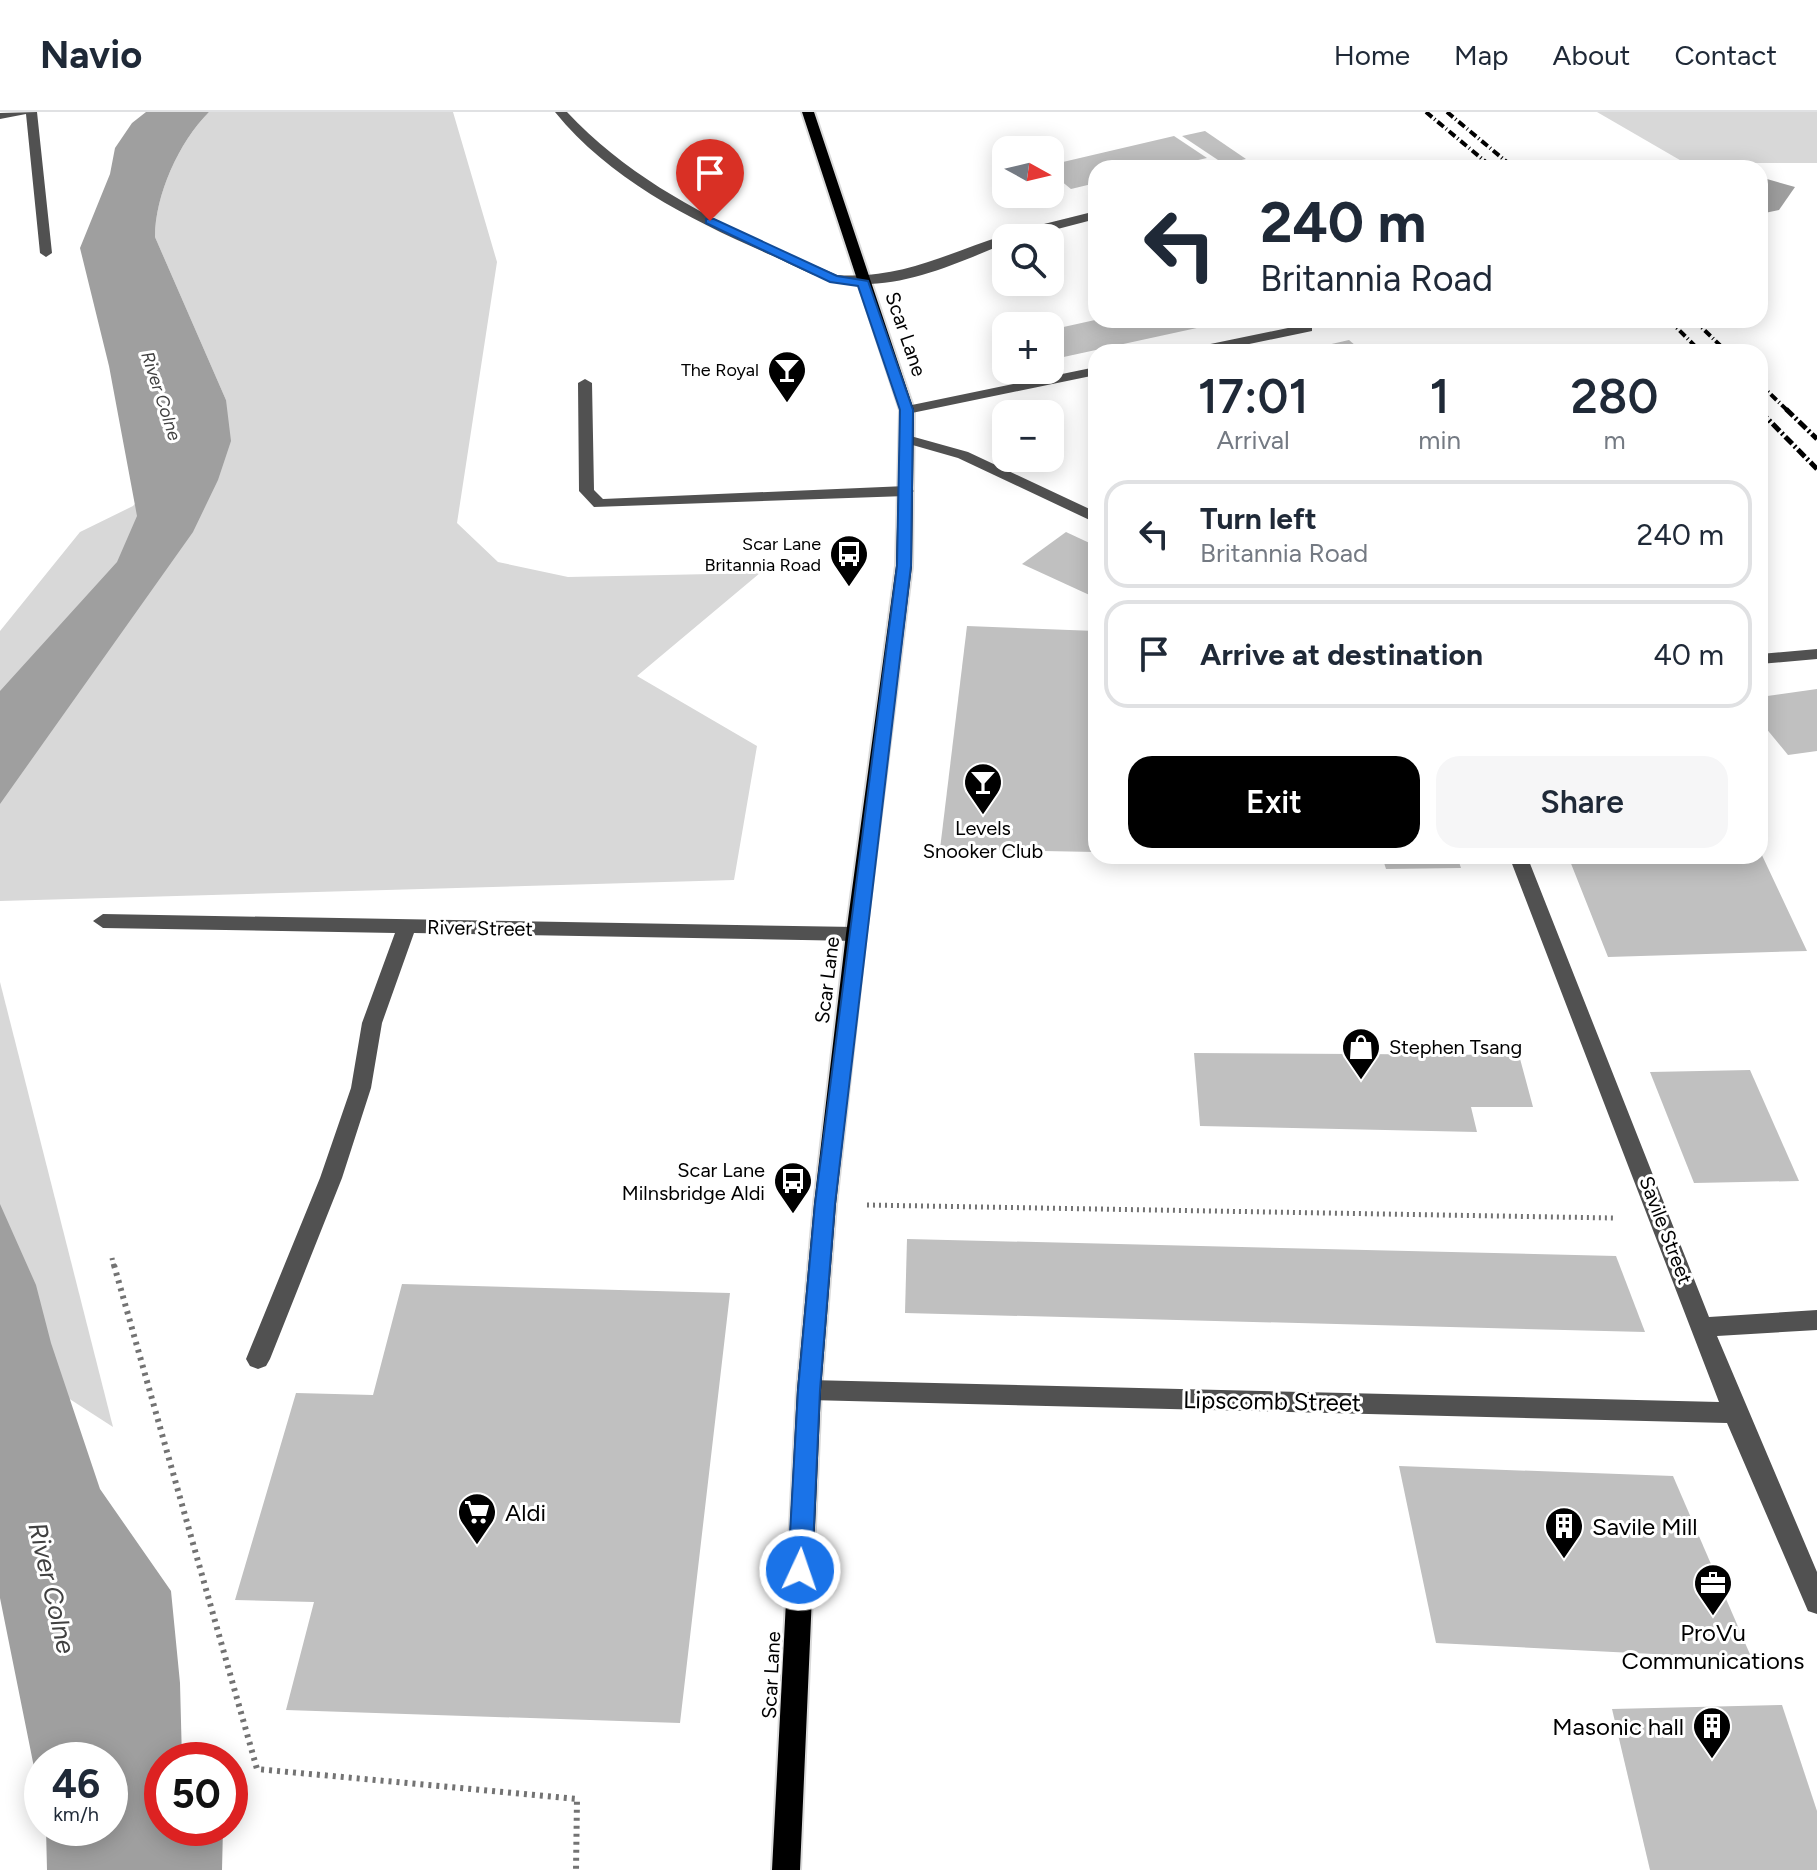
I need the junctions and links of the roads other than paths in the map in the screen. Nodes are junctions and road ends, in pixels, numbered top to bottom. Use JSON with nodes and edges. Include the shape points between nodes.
{"nodes":[{"id":1,"x":21,"y":112,"type":"edge"},
{"id":2,"x":31,"y":112,"type":"edge"},
{"id":3,"x":561,"y":112,"type":"edge"},
{"id":4,"x":808,"y":112,"type":"edge"},
{"id":5,"x":0,"y":116,"type":"edge"},
{"id":6,"x":1088,"y":217,"type":"edge"},
{"id":7,"x":1061,"y":224,"type":"edge"},
{"id":8,"x":992,"y":244,"type":"edge"},
{"id":9,"x":46,"y":253,"type":"dead end"},
{"id":10,"x":863,"y":283,"type":"junction"},
{"id":11,"x":1307,"y":328,"type":"dead end"},
{"id":12,"x":1230,"y":344,"type":"edge"},
{"id":13,"x":1088,"y":373,"type":"edge"},
{"id":14,"x":585,"y":383,"type":"dead end"},
{"id":15,"x":907,"y":410,"type":"junction"},
{"id":16,"x":907,"y":439,"type":"junction"},
{"id":17,"x":906,"y":491,"type":"junction"},
{"id":18,"x":1088,"y":514,"type":"edge"},
{"id":19,"x":1817,"y":654,"type":"edge"},
{"id":20,"x":1768,"y":658,"type":"edge"},
{"id":21,"x":1521,"y":864,"type":"edge"},
{"id":22,"x":103,"y":921,"type":"dead end"},
{"id":23,"x":407,"y":927,"type":"junction"},
{"id":24,"x":856,"y":934,"type":"junction"},
{"id":25,"x":1817,"y":1320,"type":"edge"},
{"id":26,"x":1702,"y":1327,"type":"junction"},
{"id":27,"x":258,"y":1359,"type":"dead end"},
{"id":28,"x":809,"y":1390,"type":"junction"},
{"id":29,"x":1735,"y":1413,"type":"junction"},
{"id":30,"x":1817,"y":1602,"type":"edge"},
{"id":31,"x":786,"y":1870,"type":"edge"}],
"edges":[{"from":1,"to":5,"type":"street"},
{"from":2,"to":9,"type":"street"},
{"from":3,"to":10,"type":"street","via":[[583,139],[660,196],[835,279]]},
{"from":4,"to":10,"type":"main road","name":"Scar Lane"},
{"from":6,"to":7,"type":"street"},
{"from":8,"to":10,"type":"street"},
{"from":10,"to":15,"type":"main road","name":"Scar Lane"},
{"from":11,"to":12,"type":"street"},
{"from":13,"to":15,"type":"street"},
{"from":14,"to":17,"type":"street","via":[[587,491],[599,504]]},
{"from":15,"to":16,"type":"main road","name":"Scar Lane"},
{"from":16,"to":17,"type":"main road","name":"Scar Lane"},
{"from":16,"to":18,"type":"street","via":[[963,455]]},
{"from":17,"to":24,"type":"main road","name":"Scar Lane","via":[[904,566]]},
{"from":19,"to":20,"type":"street"},
{"from":21,"to":26,"type":"street","name":"Savile Street"},
{"from":22,"to":23,"type":"street","name":"River Street"},
{"from":23,"to":24,"type":"street","name":"River Street"},
{"from":23,"to":27,"type":"street","via":[[372,1023],[361,1088],[331,1178]]},
{"from":24,"to":28,"type":"main road","name":"Scar Lane"},
{"from":25,"to":26,"type":"street"},
{"from":26,"to":29,"type":"street","name":"Savile Street"},
{"from":28,"to":29,"type":"street","name":"Lipscomb Street"},
{"from":28,"to":31,"type":"main road","name":"Scar Lane"},
{"from":29,"to":30,"type":"street","name":"Savile Street"}]}
